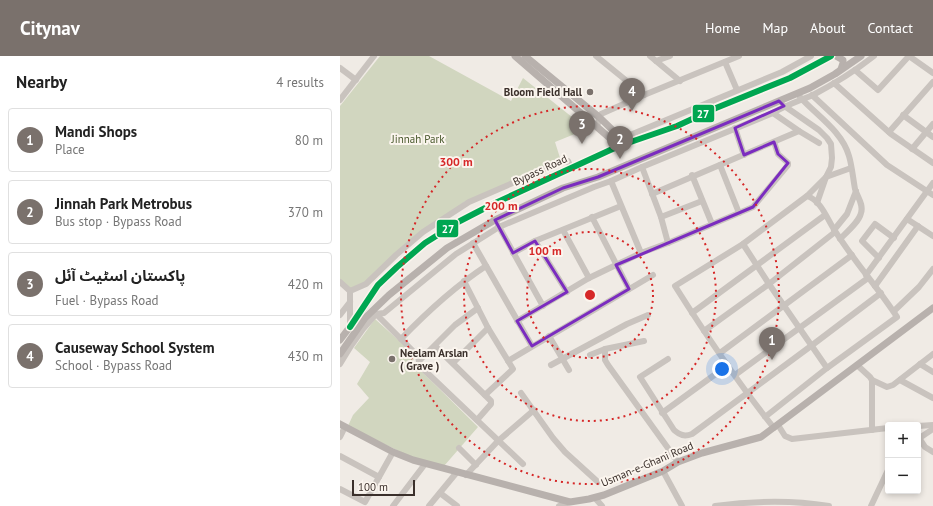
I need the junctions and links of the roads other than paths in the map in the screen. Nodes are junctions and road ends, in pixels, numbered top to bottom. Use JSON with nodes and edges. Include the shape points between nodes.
{"nodes":[{"id":1,"x":515,"y":56,"type":"edge"},
{"id":2,"x":525,"y":56,"type":"edge"},
{"id":3,"x":596,"y":56,"type":"edge"},
{"id":4,"x":650,"y":56,"type":"edge"},
{"id":5,"x":670,"y":56,"type":"edge"},
{"id":6,"x":739,"y":56,"type":"edge"},
{"id":7,"x":811,"y":56,"type":"edge"},
{"id":8,"x":832,"y":56,"type":"edge"},
{"id":9,"x":836,"y":56,"type":"edge"},
{"id":10,"x":844,"y":56,"type":"edge"},
{"id":11,"x":861,"y":56,"type":"edge"},
{"id":12,"x":874,"y":56,"type":"edge"},
{"id":13,"x":909,"y":56,"type":"edge"},
{"id":14,"x":373,"y":57,"type":"edge"},
{"id":15,"x":656,"y":61,"type":"junction"},
{"id":16,"x":854,"y":61,"type":"junction"},
{"id":17,"x":725,"y":62,"type":"junction"},
{"id":18,"x":340,"y":68,"type":"edge"},
{"id":19,"x":841,"y":69,"type":"junction"},
{"id":20,"x":855,"y":70,"type":"junction"},
{"id":21,"x":933,"y":73,"type":"edge"},
{"id":22,"x":356,"y":80,"type":"junction"},
{"id":23,"x":680,"y":81,"type":"junction"},
{"id":24,"x":933,"y":82,"type":"edge"},
{"id":25,"x":834,"y":83,"type":"junction"},
{"id":26,"x":737,"y":90,"type":"junction"},
{"id":27,"x":797,"y":93,"type":"junction"},
{"id":28,"x":644,"y":95,"type":"junction"},
{"id":29,"x":812,"y":95,"type":"junction"},
{"id":30,"x":340,"y":99,"type":"edge"},
{"id":31,"x":802,"y":100,"type":"junction"},
{"id":32,"x":782,"y":104,"type":"junction"},
{"id":33,"x":773,"y":113,"type":"junction"},
{"id":34,"x":903,"y":116,"type":"junction"},
{"id":35,"x":599,"y":117,"type":"junction"},
{"id":36,"x":933,"y":124,"type":"edge"},
{"id":37,"x":597,"y":126,"type":"junction"},
{"id":38,"x":735,"y":128,"type":"junction"},
{"id":39,"x":799,"y":131,"type":"junction"},
{"id":40,"x":889,"y":132,"type":"junction"},
{"id":41,"x":926,"y":132,"type":"junction"},
{"id":42,"x":933,"y":137,"type":"edge"},
{"id":43,"x":620,"y":142,"type":"junction"},
{"id":44,"x":774,"y":142,"type":"junction"},
{"id":45,"x":818,"y":143,"type":"dead end"},
{"id":46,"x":912,"y":149,"type":"junction"},
{"id":47,"x":744,"y":155,"type":"junction"},
{"id":48,"x":635,"y":162,"type":"junction"},
{"id":49,"x":933,"y":163,"type":"edge"},
{"id":50,"x":720,"y":166,"type":"junction"},
{"id":51,"x":570,"y":168,"type":"junction"},
{"id":52,"x":640,"y":168,"type":"junction"},
{"id":53,"x":851,"y":168,"type":"junction"},
{"id":54,"x":692,"y":176,"type":"junction"},
{"id":55,"x":826,"y":177,"type":"junction"},
{"id":56,"x":612,"y":181,"type":"junction"},
{"id":57,"x":933,"y":183,"type":"edge"},
{"id":58,"x":926,"y":190,"type":"junction"},
{"id":59,"x":856,"y":191,"type":"junction"},
{"id":60,"x":652,"y":194,"type":"junction"},
{"id":61,"x":933,"y":195,"type":"edge"},
{"id":62,"x":807,"y":196,"type":"junction"},
{"id":63,"x":702,"y":201,"type":"junction"},
{"id":64,"x":818,"y":203,"type":"junction"},
{"id":65,"x":621,"y":206,"type":"junction"},
{"id":66,"x":739,"y":213,"type":"junction"},
{"id":67,"x":826,"y":215,"type":"junction"},
{"id":68,"x":592,"y":217,"type":"junction"},
{"id":69,"x":661,"y":217,"type":"junction"},
{"id":70,"x":907,"y":219,"type":"junction"},
{"id":71,"x":495,"y":220,"type":"junction"},
{"id":72,"x":712,"y":224,"type":"junction"},
{"id":73,"x":918,"y":226,"type":"junction"},
{"id":74,"x":499,"y":227,"type":"junction"},
{"id":75,"x":562,"y":230,"type":"junction"},
{"id":76,"x":835,"y":231,"type":"junction"},
{"id":77,"x":933,"y":236,"type":"edge"},
{"id":78,"x":894,"y":238,"type":"junction"},
{"id":79,"x":840,"y":239,"type":"junction"},
{"id":80,"x":535,"y":241,"type":"junction"},
{"id":81,"x":473,"y":243,"type":"junction"},
{"id":82,"x":668,"y":243,"type":"junction"},
{"id":83,"x":743,"y":244,"type":"junction"},
{"id":84,"x":513,"y":253,"type":"junction"},
{"id":85,"x":641,"y":253,"type":"junction"},
{"id":86,"x":852,"y":255,"type":"junction"},
{"id":87,"x":879,"y":258,"type":"junction"},
{"id":88,"x":616,"y":265,"type":"junction"},
{"id":89,"x":757,"y":265,"type":"junction"},
{"id":90,"x":486,"y":266,"type":"junction"},
{"id":91,"x":933,"y":268,"type":"edge"},
{"id":92,"x":653,"y":275,"type":"dead end"},
{"id":93,"x":867,"y":277,"type":"junction"},
{"id":94,"x":589,"y":278,"type":"junction"},
{"id":95,"x":464,"y":281,"type":"junction"},
{"id":96,"x":340,"y":282,"type":"edge"},
{"id":97,"x":769,"y":284,"type":"junction"},
{"id":98,"x":875,"y":286,"type":"junction"},
{"id":99,"x":629,"y":289,"type":"junction"},
{"id":100,"x":350,"y":291,"type":"junction"},
{"id":101,"x":567,"y":292,"type":"junction"},
{"id":102,"x":880,"y":293,"type":"junction"},
{"id":103,"x":351,"y":300,"type":"junction"},
{"id":104,"x":367,"y":302,"type":"junction"},
{"id":105,"x":543,"y":306,"type":"junction"},
{"id":106,"x":784,"y":306,"type":"junction"},
{"id":107,"x":478,"y":308,"type":"junction"},
{"id":108,"x":933,"y":308,"type":"edge"},
{"id":109,"x":894,"y":311,"type":"junction"},
{"id":110,"x":375,"y":312,"type":"junction"},
{"id":111,"x":692,"y":313,"type":"junction"},
{"id":112,"x":648,"y":315,"type":"dead end"},
{"id":113,"x":340,"y":316,"type":"edge"},
{"id":114,"x":517,"y":320,"type":"junction"},
{"id":115,"x":799,"y":327,"type":"junction"},
{"id":116,"x":350,"y":328,"type":"junction"},
{"id":117,"x":488,"y":328,"type":"junction"},
{"id":118,"x":704,"y":332,"type":"junction"},
{"id":119,"x":549,"y":336,"type":"junction"},
{"id":120,"x":401,"y":339,"type":"junction"},
{"id":121,"x":340,"y":340,"type":"edge"},
{"id":122,"x":644,"y":341,"type":"dead end"},
{"id":123,"x":435,"y":346,"type":"junction"},
{"id":124,"x":532,"y":346,"type":"junction"},
{"id":125,"x":812,"y":346,"type":"junction"},
{"id":126,"x":605,"y":349,"type":"junction"},
{"id":127,"x":720,"y":352,"type":"junction"},
{"id":128,"x":340,"y":354,"type":"edge"},
{"id":129,"x":933,"y":354,"type":"edge"},
{"id":130,"x":590,"y":355,"type":"dead end"},
{"id":131,"x":668,"y":358,"type":"dead end"},
{"id":132,"x":563,"y":359,"type":"junction"},
{"id":133,"x":419,"y":361,"type":"junction"},
{"id":134,"x":508,"y":361,"type":"junction"},
{"id":135,"x":452,"y":363,"type":"junction"},
{"id":136,"x":340,"y":364,"type":"edge"},
{"id":137,"x":857,"y":364,"type":"junction"},
{"id":138,"x":920,"y":364,"type":"junction"},
{"id":139,"x":551,"y":365,"type":"dead end"},
{"id":140,"x":728,"y":365,"type":"junction"},
{"id":141,"x":827,"y":368,"type":"junction"},
{"id":142,"x":569,"y":370,"type":"dead end"},
{"id":143,"x":933,"y":372,"type":"edge"},
{"id":144,"x":735,"y":375,"type":"junction"},
{"id":145,"x":872,"y":380,"type":"junction"},
{"id":146,"x":900,"y":380,"type":"junction"},
{"id":147,"x":521,"y":393,"type":"dead end"},
{"id":148,"x":746,"y":393,"type":"junction"},
{"id":149,"x":485,"y":395,"type":"junction"},
{"id":150,"x":933,"y":398,"type":"edge"},
{"id":151,"x":534,"y":410,"type":"junction"},
{"id":152,"x":662,"y":413,"type":"junction"},
{"id":153,"x":765,"y":417,"type":"junction"},
{"id":154,"x":477,"y":420,"type":"junction"},
{"id":155,"x":342,"y":425,"type":"edge"},
{"id":156,"x":933,"y":425,"type":"edge"},
{"id":157,"x":776,"y":426,"type":"junction"},
{"id":158,"x":921,"y":426,"type":"edge"},
{"id":159,"x":885,"y":428,"type":"edge"},
{"id":160,"x":933,"y":429,"type":"edge"},
{"id":161,"x":872,"y":430,"type":"junction"},
{"id":162,"x":340,"y":437,"type":"edge"},
{"id":163,"x":921,"y":438,"type":"edge"},
{"id":164,"x":498,"y":441,"type":"junction"},
{"id":165,"x":921,"y":442,"type":"edge"},
{"id":166,"x":459,"y":448,"type":"dead end"},
{"id":167,"x":393,"y":452,"type":"junction"},
{"id":168,"x":933,"y":452,"type":"edge"},
{"id":169,"x":340,"y":456,"type":"edge"},
{"id":170,"x":678,"y":462,"type":"junction"},
{"id":171,"x":425,"y":464,"type":"junction"},
{"id":172,"x":476,"y":464,"type":"junction"},
{"id":173,"x":523,"y":464,"type":"dead end"},
{"id":174,"x":663,"y":471,"type":"junction"},
{"id":175,"x":457,"y":472,"type":"junction"},
{"id":176,"x":466,"y":474,"type":"junction"},
{"id":177,"x":885,"y":476,"type":"edge"},
{"id":178,"x":379,"y":477,"type":"junction"},
{"id":179,"x":598,"y":482,"type":"dead end"},
{"id":180,"x":340,"y":488,"type":"edge"},
{"id":181,"x":440,"y":493,"type":"junction"},
{"id":182,"x":595,"y":498,"type":"junction"},
{"id":183,"x":570,"y":502,"type":"junction"},
{"id":184,"x":432,"y":505,"type":"edge"},
{"id":185,"x":734,"y":505,"type":"edge"},
{"id":186,"x":393,"y":506,"type":"edge"},
{"id":187,"x":457,"y":506,"type":"edge"},
{"id":188,"x":559,"y":506,"type":"edge"},
{"id":189,"x":602,"y":506,"type":"edge"},
{"id":190,"x":682,"y":506,"type":"edge"},
{"id":191,"x":715,"y":506,"type":"edge"},
{"id":192,"x":829,"y":506,"type":"edge"},
{"id":193,"x":870,"y":506,"type":"edge"}],
"edges":[{"from":1,"to":37,"type":"main road"},
{"from":2,"to":35,"type":"main road"},
{"from":3,"to":28,"type":"street"},
{"from":4,"to":15,"type":"street"},
{"from":5,"to":15,"type":"street"},
{"from":6,"to":17,"type":"street"},
{"from":7,"to":26,"type":"street","via":[[782,72]]},
{"from":8,"to":43,"type":"main road","name":"Bypass Road","via":[[790,78],[677,126]]},
{"from":9,"to":19,"type":"main road","via":[[843,60]]},
{"from":10,"to":16,"type":"main road"},
{"from":11,"to":16,"type":"main road"},
{"from":12,"to":20,"type":"street"},
{"from":13,"to":20,"type":"street","via":[[878,90]]},
{"from":13,"to":21,"type":"street"},
{"from":14,"to":22,"type":"street"},
{"from":15,"to":23,"type":"street"},
{"from":16,"to":19,"type":"main road"},
{"from":17,"to":23,"type":"street"},
{"from":17,"to":26,"type":"street"},
{"from":18,"to":22,"type":"street"},
{"from":19,"to":27,"type":"main road"},
{"from":20,"to":25,"type":"street"},
{"from":22,"to":30,"type":"street"},
{"from":23,"to":28,"type":"street"},
{"from":24,"to":34,"type":"street"},
{"from":25,"to":29,"type":"street"},
{"from":25,"to":40,"type":"street"},
{"from":26,"to":43,"type":"street"},
{"from":27,"to":31,"type":"street"},
{"from":27,"to":32,"type":"main road"},
{"from":28,"to":35,"type":"street"},
{"from":29,"to":31,"type":"street"},
{"from":29,"to":58,"type":"street","via":[[887,165]]},
{"from":31,"to":32,"type":"street"},
{"from":31,"to":53,"type":"street","via":[[843,141],[850,156]]},
{"from":32,"to":33,"type":"street"},
{"from":32,"to":48,"type":"main road"},
{"from":32,"to":55,"type":"street","via":[[819,130],[831,144],[831,167]]},
{"from":33,"to":38,"type":"street"},
{"from":33,"to":39,"type":"street"},
{"from":34,"to":40,"type":"street"},
{"from":34,"to":41,"type":"street"},
{"from":35,"to":37,"type":"street"},
{"from":35,"to":43,"type":"main road"},
{"from":36,"to":41,"type":"street"},
{"from":37,"to":43,"type":"main road"},
{"from":38,"to":47,"type":"street"},
{"from":38,"to":52,"type":"street"},
{"from":39,"to":44,"type":"street"},
{"from":39,"to":45,"type":"street"},
{"from":40,"to":46,"type":"street"},
{"from":41,"to":42,"type":"street"},
{"from":41,"to":46,"type":"street"},
{"from":43,"to":51,"type":"main road","name":"Bypass Road"},
{"from":44,"to":47,"type":"street"},
{"from":44,"to":66,"type":"street","via":[[778,154],[788,165],[753,206]]},
{"from":46,"to":49,"type":"street"},
{"from":47,"to":50,"type":"street"},
{"from":48,"to":52,"type":"street"},
{"from":48,"to":71,"type":"main road","via":[[563,188]]},
{"from":50,"to":54,"type":"street"},
{"from":50,"to":66,"type":"street"},
{"from":51,"to":100,"type":"street","via":[[568,161],[559,163],[468,202],[423,232],[366,284]]},
{"from":51,"to":104,"type":"main road","name":"Bypass Road","via":[[491,205],[426,242],[378,285]]},
{"from":52,"to":56,"type":"street"},
{"from":52,"to":60,"type":"street"},
{"from":53,"to":55,"type":"street"},
{"from":53,"to":59,"type":"street"},
{"from":54,"to":60,"type":"street"},
{"from":54,"to":63,"type":"street"},
{"from":55,"to":62,"type":"street"},
{"from":55,"to":64,"type":"street"},
{"from":56,"to":65,"type":"street"},
{"from":56,"to":74,"type":"street"},
{"from":57,"to":58,"type":"street"},
{"from":58,"to":61,"type":"street"},
{"from":58,"to":70,"type":"street"},
{"from":59,"to":76,"type":"street","via":[[847,214]]},
{"from":59,"to":79,"type":"street","via":[[861,214]]},
{"from":60,"to":69,"type":"street"},
{"from":62,"to":64,"type":"street"},
{"from":62,"to":83,"type":"street"},
{"from":63,"to":69,"type":"street"},
{"from":63,"to":72,"type":"street"},
{"from":64,"to":67,"type":"street"},
{"from":65,"to":68,"type":"street"},
{"from":65,"to":85,"type":"street"},
{"from":66,"to":72,"type":"street"},
{"from":67,"to":76,"type":"street"},
{"from":67,"to":89,"type":"street"},
{"from":68,"to":75,"type":"street"},
{"from":68,"to":88,"type":"street"},
{"from":69,"to":82,"type":"street"},
{"from":70,"to":73,"type":"street"},
{"from":70,"to":78,"type":"street"},
{"from":71,"to":74,"type":"street"},
{"from":71,"to":110,"type":"main road","via":[[447,248],[389,295]]},
{"from":72,"to":82,"type":"street"},
{"from":73,"to":77,"type":"street"},
{"from":73,"to":98,"type":"street"},
{"from":74,"to":81,"type":"street"},
{"from":74,"to":84,"type":"street"},
{"from":75,"to":80,"type":"street"},
{"from":75,"to":94,"type":"street"},
{"from":76,"to":79,"type":"street"},
{"from":76,"to":97,"type":"street"},
{"from":78,"to":87,"type":"street"},
{"from":78,"to":87,"type":"street","via":[[875,224],[862,241]]},
{"from":79,"to":86,"type":"street"},
{"from":80,"to":84,"type":"street"},
{"from":80,"to":101,"type":"street"},
{"from":81,"to":90,"type":"street"},
{"from":81,"to":110,"type":"street","via":[[438,267],[384,313]]},
{"from":82,"to":85,"type":"street"},
{"from":83,"to":89,"type":"street"},
{"from":83,"to":111,"type":"street","via":[[675,286]]},
{"from":84,"to":105,"type":"street"},
{"from":85,"to":88,"type":"street"},
{"from":86,"to":93,"type":"street"},
{"from":86,"to":106,"type":"street"},
{"from":87,"to":93,"type":"street"},
{"from":88,"to":94,"type":"street"},
{"from":88,"to":99,"type":"street"},
{"from":89,"to":97,"type":"street"},
{"from":89,"to":111,"type":"street"},
{"from":90,"to":95,"type":"street"},
{"from":90,"to":114,"type":"street"},
{"from":91,"to":109,"type":"street","via":[[919,287]]},
{"from":92,"to":99,"type":"street"},
{"from":93,"to":98,"type":"street"},
{"from":93,"to":115,"type":"street"},
{"from":94,"to":101,"type":"street"},
{"from":95,"to":107,"type":"street"},
{"from":95,"to":120,"type":"street","via":[[426,313]]},
{"from":96,"to":100,"type":"street"},
{"from":97,"to":106,"type":"street"},
{"from":97,"to":118,"type":"street"},
{"from":98,"to":102,"type":"street"},
{"from":99,"to":119,"type":"street"},
{"from":100,"to":103,"type":"street"},
{"from":101,"to":105,"type":"street"},
{"from":102,"to":109,"type":"street"},
{"from":102,"to":125,"type":"street"},
{"from":103,"to":113,"type":"street"},
{"from":103,"to":116,"type":"street"},
{"from":104,"to":110,"type":"main road"},
{"from":104,"to":116,"type":"main road","name":"Bypass Road"},
{"from":105,"to":114,"type":"street"},
{"from":106,"to":115,"type":"street"},
{"from":106,"to":127,"type":"street"},
{"from":107,"to":117,"type":"street"},
{"from":107,"to":123,"type":"street","via":[[455,325]]},
{"from":108,"to":137,"type":"main road","name":"Usman-e-Ghani Road"},
{"from":109,"to":141,"type":"street","via":[[897,316]]},
{"from":110,"to":120,"type":"street"},
{"from":110,"to":128,"type":"main road","via":[[366,318]]},
{"from":110,"to":136,"type":"street"},
{"from":111,"to":118,"type":"street"},
{"from":112,"to":132,"type":"street","via":[[574,351]]},
{"from":114,"to":124,"type":"street"},
{"from":115,"to":125,"type":"street"},
{"from":115,"to":144,"type":"street"},
{"from":116,"to":121,"type":"main road","name":"Bypass Road"},
{"from":117,"to":134,"type":"street"},
{"from":117,"to":135,"type":"street"},
{"from":118,"to":127,"type":"street"},
{"from":119,"to":124,"type":"street"},
{"from":119,"to":132,"type":"street"},
{"from":120,"to":133,"type":"street","via":[[418,356]]},
{"from":122,"to":126,"type":"street"},
{"from":123,"to":133,"type":"street"},
{"from":123,"to":135,"type":"street"},
{"from":124,"to":134,"type":"street"},
{"from":125,"to":141,"type":"street"},
{"from":125,"to":148,"type":"street"},
{"from":126,"to":130,"type":"street"},
{"from":126,"to":170,"type":"street","via":[[605,360],[608,365]]},
{"from":127,"to":140,"type":"street"},
{"from":129,"to":138,"type":"street"},
{"from":131,"to":152,"type":"street","via":[[640,378]]},
{"from":132,"to":139,"type":"street"},
{"from":132,"to":142,"type":"street"},
{"from":133,"to":154,"type":"street","via":[[420,366]]},
{"from":134,"to":149,"type":"street","via":[[513,369]]},
{"from":135,"to":149,"type":"street"},
{"from":137,"to":145,"type":"street"},
{"from":137,"to":157,"type":"main road","name":"Usman-e-Ghani Road"},
{"from":138,"to":143,"type":"street"},
{"from":138,"to":146,"type":"street"},
{"from":140,"to":144,"type":"street"},
{"from":140,"to":152,"type":"street"},
{"from":141,"to":153,"type":"street"},
{"from":144,"to":148,"type":"street"},
{"from":145,"to":146,"type":"street","via":[[887,387]]},
{"from":145,"to":161,"type":"street"},
{"from":146,"to":150,"type":"street"},
{"from":147,"to":151,"type":"street"},
{"from":148,"to":152,"type":"street","via":[[686,436],[674,430]]},
{"from":148,"to":153,"type":"street"},
{"from":149,"to":154,"type":"street","via":[[492,402]]},
{"from":151,"to":164,"type":"street"},
{"from":151,"to":179,"type":"street","via":[[565,452]]},
{"from":153,"to":157,"type":"street"},
{"from":154,"to":164,"type":"street"},
{"from":155,"to":162,"type":"street"},
{"from":155,"to":167,"type":"main road","name":"Usman-e-Ghani Road"},
{"from":156,"to":158,"type":"street"},
{"from":157,"to":161,"type":"street","via":[[785,436],[792,439]]},
{"from":157,"to":170,"type":"main road","name":"Usman-e-Ghani Road","via":[[761,437]]},
{"from":159,"to":161,"type":"street"},
{"from":160,"to":163,"type":"street"},
{"from":164,"to":172,"type":"street"},
{"from":164,"to":173,"type":"street"},
{"from":165,"to":168,"type":"street"},
{"from":166,"to":172,"type":"street"},
{"from":167,"to":171,"type":"main road","name":"Usman-e-Ghani Road"},
{"from":167,"to":178,"type":"street"},
{"from":169,"to":178,"type":"street"},
{"from":170,"to":174,"type":"main road","name":"Usman-e-Ghani Road"},
{"from":171,"to":175,"type":"main road","name":"Usman-e-Ghani Road"},
{"from":171,"to":186,"type":"street"},
{"from":172,"to":176,"type":"street"},
{"from":174,"to":182,"type":"main road","name":"Usman-e-Ghani Road"},
{"from":174,"to":190,"type":"street"},
{"from":175,"to":176,"type":"main road","name":"Usman-e-Ghani Road"},
{"from":175,"to":181,"type":"street"},
{"from":176,"to":183,"type":"main road","name":"Usman-e-Ghani Road"},
{"from":177,"to":193,"type":"street"},
{"from":178,"to":180,"type":"street","via":[[365,502]]},
{"from":181,"to":184,"type":"street"},
{"from":181,"to":187,"type":"street"},
{"from":182,"to":183,"type":"main road","name":"Usman-e-Ghani Road"},
{"from":182,"to":189,"type":"street"},
{"from":183,"to":188,"type":"street"},
{"from":185,"to":191,"type":"street"},
{"from":185,"to":192,"type":"street","via":[[774,502]]}]}
